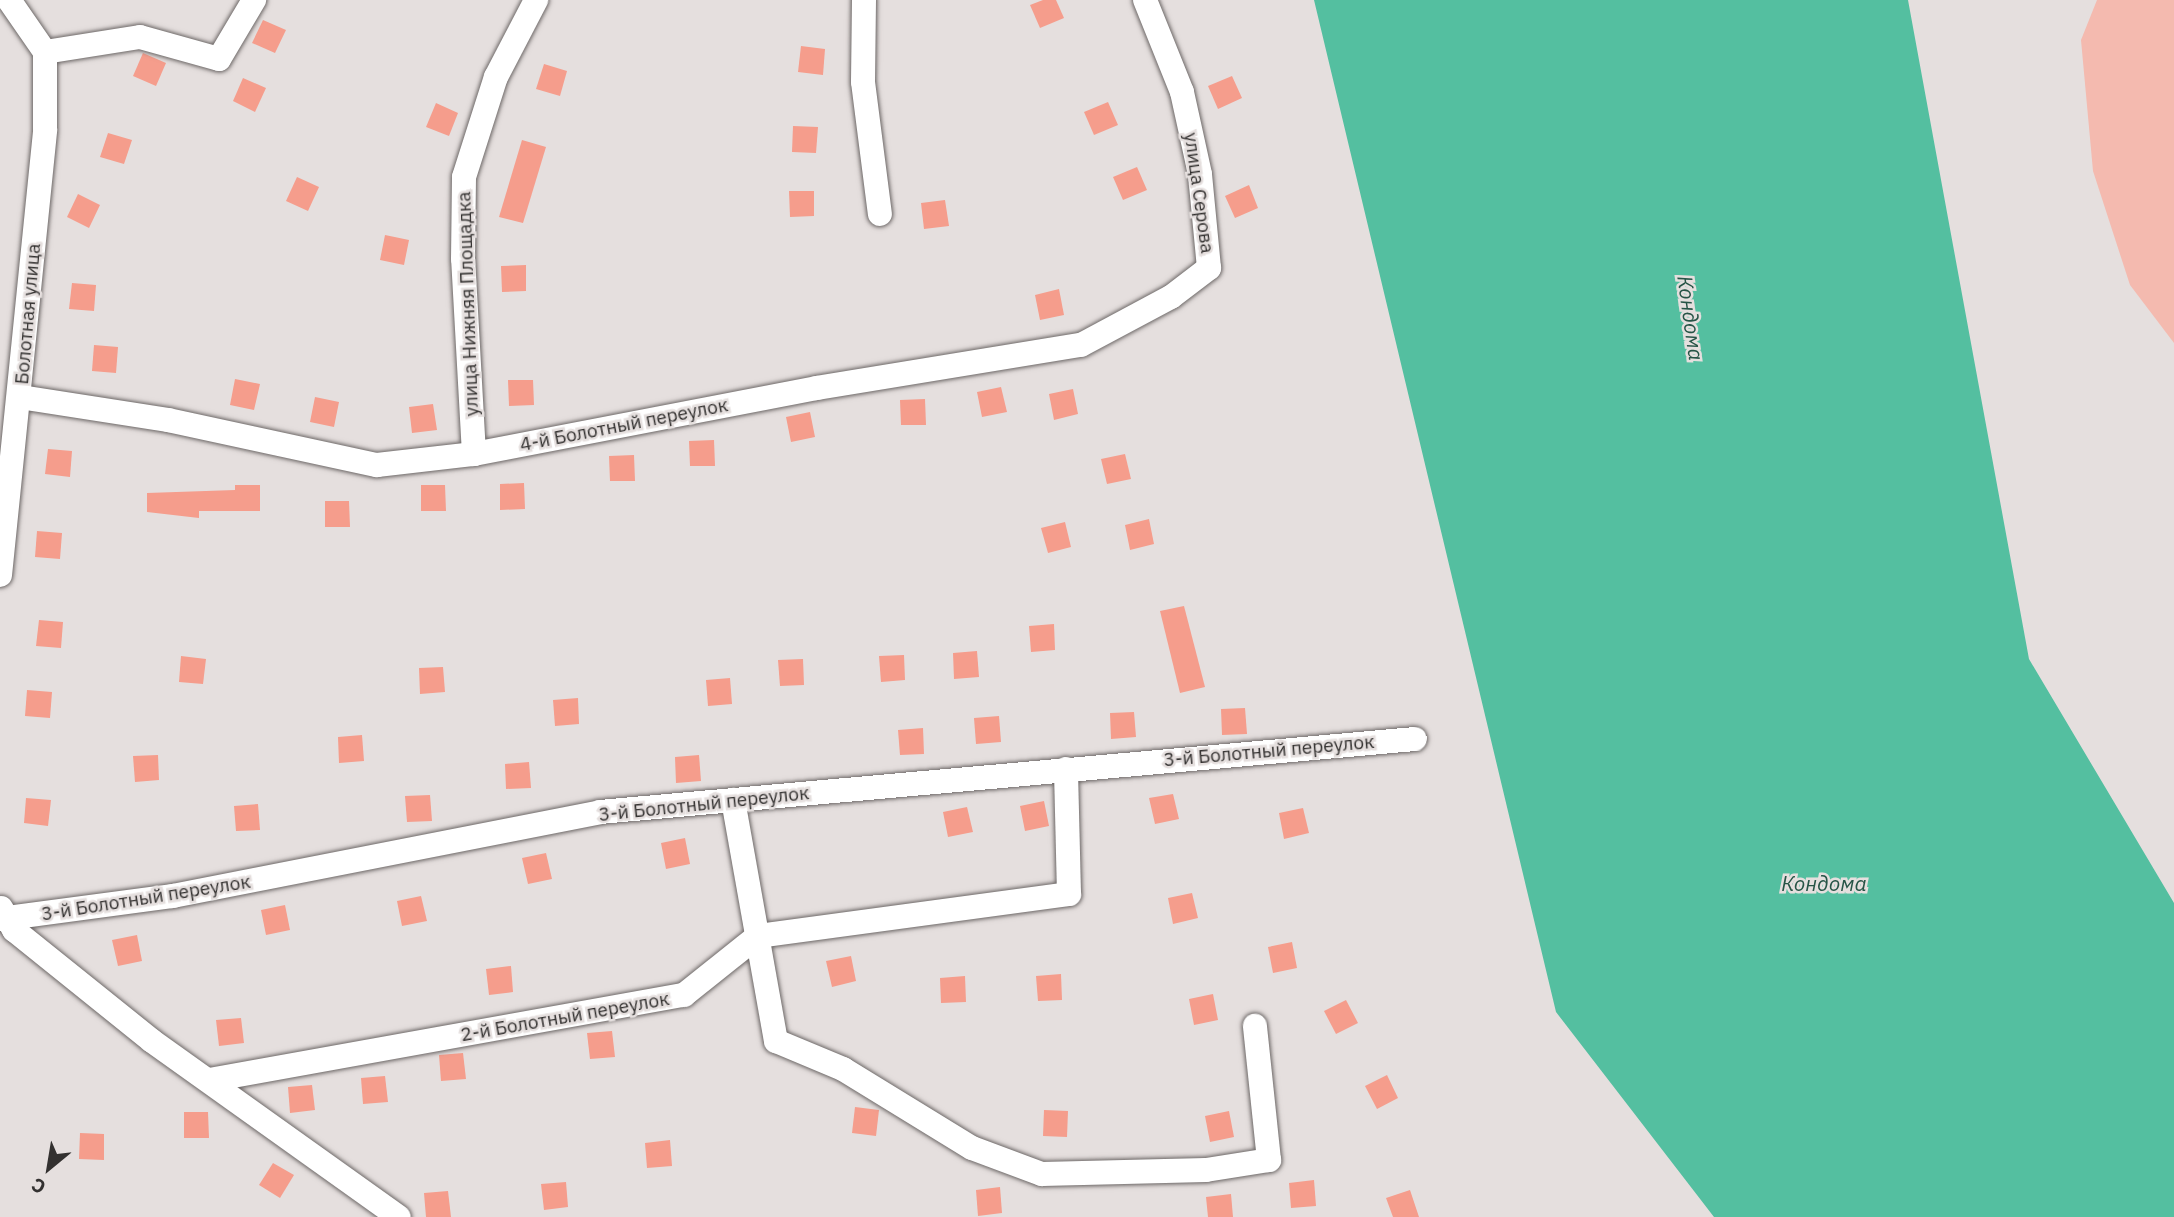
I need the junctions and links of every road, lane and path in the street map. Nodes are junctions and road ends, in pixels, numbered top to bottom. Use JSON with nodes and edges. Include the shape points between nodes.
{"nodes":[{"id":1,"x":9,"y":0,"type":"edge"},
{"id":2,"x":254,"y":0,"type":"edge"},
{"id":3,"x":536,"y":0,"type":"edge"},
{"id":4,"x":864,"y":0,"type":"edge"},
{"id":5,"x":1144,"y":0,"type":"edge"},
{"id":6,"x":45,"y":52,"type":"junction"},
{"id":7,"x":880,"y":214,"type":"dead end"},
{"id":8,"x":1209,"y":268,"type":"joint"},
{"id":9,"x":20,"y":397,"type":"junction"},
{"id":10,"x":474,"y":454,"type":"junction"},
{"id":11,"x":0,"y":575,"type":"edge"},
{"id":12,"x":1415,"y":739,"type":"dead end"},
{"id":13,"x":1066,"y":769,"type":"junction"},
{"id":14,"x":733,"y":800,"type":"junction"},
{"id":15,"x":1,"y":914,"type":"edge"},
{"id":16,"x":758,"y":936,"type":"junction"},
{"id":17,"x":1255,"y":1027,"type":"dead end"},
{"id":18,"x":210,"y":1080,"type":"junction"},
{"id":19,"x":399,"y":1217,"type":"edge"}],
"edges":[{"from":1,"to":6,"type":"street"},
{"from":2,"to":6,"type":"street","via":[[219,60],[140,37]]},
{"from":3,"to":10,"type":"street","name":"улица Нижняя Площадка","via":[[496,77],[464,177],[463,259]]},
{"from":4,"to":7,"type":"street","via":[[863,82]]},
{"from":5,"to":8,"type":"street","name":"улица Серова","via":[[1182,92],[1200,174]]},
{"from":6,"to":9,"type":"street","name":"Болотная улица","via":[[45,129]]},
{"from":8,"to":10,"type":"street","name":"4-й Болотный переулок","via":[[1171,297],[1081,345],[817,388]]},
{"from":9,"to":10,"type":"street","name":"4-й Болотный переулок","via":[[168,420],[377,466]]},
{"from":9,"to":11,"type":"street","name":"Болотная улица"},
{"from":12,"to":13,"type":"street","name":"3-й Болотный переулок"},
{"from":13,"to":14,"type":"street","name":"3-й Болотный переулок"},
{"from":13,"to":16,"type":"street","via":[[1069,894]]},
{"from":14,"to":15,"type":"street","name":"3-й Болотный переулок","via":[[600,813],[173,896]]},
{"from":14,"to":16,"type":"street"},
{"from":15,"to":18,"type":"street","via":[[131,1025]]},
{"from":16,"to":17,"type":"street","via":[[776,1041],[843,1069],[972,1148],[1042,1174],[1206,1170],[1269,1160]]},
{"from":16,"to":18,"type":"street","name":"2-й Болотный переулок","via":[[684,995]]},
{"from":18,"to":19,"type":"street"}]}
